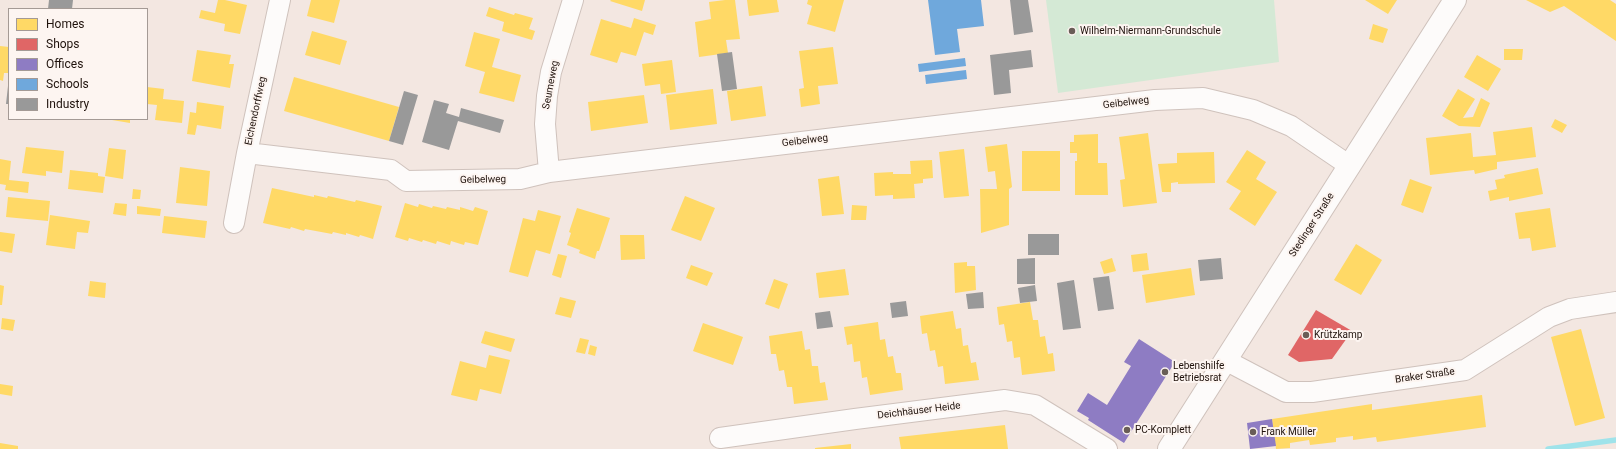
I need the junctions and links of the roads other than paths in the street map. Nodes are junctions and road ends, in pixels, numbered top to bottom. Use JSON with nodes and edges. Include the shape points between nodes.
{"nodes":[{"id":1,"x":280,"y":0,"type":"edge"},
{"id":2,"x":573,"y":0,"type":"edge"},
{"id":3,"x":1455,"y":0,"type":"edge"},
{"id":4,"x":247,"y":153,"type":"junction"},
{"id":5,"x":1350,"y":166,"type":"junction"},
{"id":6,"x":549,"y":172,"type":"junction"},
{"id":7,"x":234,"y":223,"type":"dead end"},
{"id":8,"x":1616,"y":302,"type":"edge"},
{"id":9,"x":1225,"y":360,"type":"junction"},
{"id":10,"x":720,"y":438,"type":"dead end"},
{"id":11,"x":1107,"y":449,"type":"edge"},
{"id":12,"x":1169,"y":449,"type":"edge"}],
"edges":[{"from":1,"to":4,"type":"street","name":"Eichendorffweg"},
{"from":2,"to":6,"type":"street","name":"Seumeweg","via":[[546,96],[545,124]]},
{"from":3,"to":5,"type":"main road","name":"Stedinger Straße"},
{"from":4,"to":6,"type":"street","name":"Geibelweg","via":[[391,170],[406,181],[520,179]]},
{"from":4,"to":7,"type":"street","name":"Eichendorffweg"},
{"from":5,"to":6,"type":"street","name":"Geibelweg","via":[[1291,126],[1252,110],[1203,98],[1155,100]]},
{"from":5,"to":9,"type":"main road","name":"Stedinger Straße"},
{"from":8,"to":9,"type":"street","name":"Braker Straße","via":[[1570,309],[1549,317],[1465,370],[1312,392],[1286,392]]},
{"from":9,"to":12,"type":"main road","name":"Stedinger Straße"},
{"from":10,"to":11,"type":"street","name":"Deichhäuser Heide","via":[[1005,400],[1035,405]]}]}
